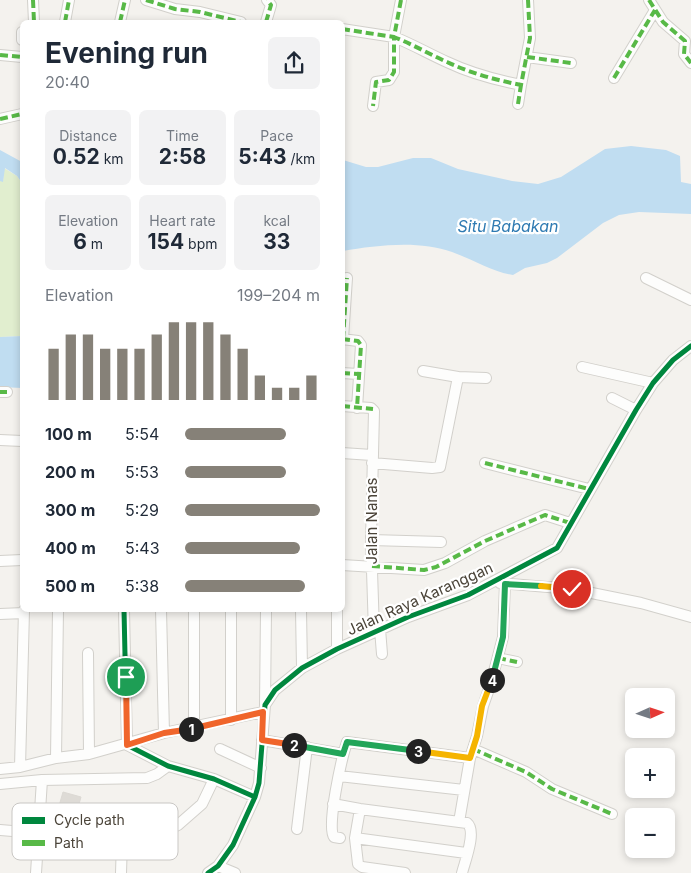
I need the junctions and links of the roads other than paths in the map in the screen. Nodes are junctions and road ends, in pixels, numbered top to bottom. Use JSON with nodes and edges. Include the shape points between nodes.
{"nodes":[{"id":1,"x":34,"y":0,"type":"edge"},
{"id":2,"x":69,"y":0,"type":"edge"},
{"id":3,"x":124,"y":0,"type":"edge"},
{"id":4,"x":147,"y":0,"type":"edge"},
{"id":5,"x":267,"y":0,"type":"edge"},
{"id":6,"x":401,"y":0,"type":"edge"},
{"id":7,"x":528,"y":0,"type":"edge"},
{"id":8,"x":649,"y":0,"type":"edge"},
{"id":9,"x":654,"y":10,"type":"junction"},
{"id":10,"x":34,"y":20,"type":"edge"},
{"id":11,"x":65,"y":20,"type":"edge"},
{"id":12,"x":120,"y":20,"type":"edge"},
{"id":13,"x":232,"y":20,"type":"edge"},
{"id":14,"x":267,"y":20,"type":"edge"},
{"id":15,"x":345,"y":29,"type":"edge"},
{"id":16,"x":394,"y":37,"type":"junction"},
{"id":17,"x":0,"y":55,"type":"edge"},
{"id":18,"x":20,"y":57,"type":"edge"},
{"id":19,"x":526,"y":58,"type":"junction"},
{"id":20,"x":572,"y":63,"type":"dead end"},
{"id":21,"x":691,"y":63,"type":"edge"},
{"id":22,"x":614,"y":78,"type":"dead end"},
{"id":23,"x":521,"y":85,"type":"junction"},
{"id":24,"x":518,"y":104,"type":"dead end"},
{"id":25,"x":372,"y":106,"type":"dead end"},
{"id":26,"x":20,"y":114,"type":"edge"},
{"id":27,"x":0,"y":119,"type":"edge"},
{"id":28,"x":346,"y":278,"type":"dead end"},
{"id":29,"x":646,"y":278,"type":"dead end"},
{"id":30,"x":345,"y":298,"type":"edge"},
{"id":31,"x":691,"y":300,"type":"edge"},
{"id":32,"x":345,"y":339,"type":"edge"},
{"id":33,"x":691,"y":346,"type":"edge"},
{"id":34,"x":582,"y":367,"type":"dead end"},
{"id":35,"x":422,"y":371,"type":"dead end"},
{"id":36,"x":345,"y":373,"type":"edge"},
{"id":37,"x":358,"y":374,"type":"junction"},
{"id":38,"x":458,"y":377,"type":"junction"},
{"id":39,"x":486,"y":378,"type":"dead end"},
{"id":40,"x":654,"y":383,"type":"junction"},
{"id":41,"x":612,"y":398,"type":"dead end"},
{"id":42,"x":345,"y":406,"type":"edge"},
{"id":43,"x":357,"y":408,"type":"junction"},
{"id":44,"x":636,"y":410,"type":"junction"},
{"id":45,"x":0,"y":440,"type":"edge"},
{"id":46,"x":20,"y":441,"type":"edge"},
{"id":47,"x":345,"y":454,"type":"edge"},
{"id":48,"x":372,"y":459,"type":"junction"},
{"id":49,"x":485,"y":463,"type":"dead end"},
{"id":50,"x":589,"y":489,"type":"junction"},
{"id":51,"x":570,"y":523,"type":"junction"},
{"id":52,"x":371,"y":540,"type":"junction"},
{"id":53,"x":441,"y":542,"type":"dead end"},
{"id":54,"x":20,"y":560,"type":"edge"},
{"id":55,"x":0,"y":561,"type":"edge"},
{"id":56,"x":345,"y":565,"type":"edge"},
{"id":57,"x":372,"y":566,"type":"junction"},
{"id":58,"x":494,"y":582,"type":"junction"},
{"id":59,"x":505,"y":584,"type":"junction"},
{"id":60,"x":24,"y":612,"type":"edge"},
{"id":61,"x":58,"y":612,"type":"edge"},
{"id":62,"x":124,"y":612,"type":"edge"},
{"id":63,"x":161,"y":612,"type":"edge"},
{"id":64,"x":194,"y":612,"type":"edge"},
{"id":65,"x":231,"y":612,"type":"edge"},
{"id":66,"x":266,"y":612,"type":"edge"},
{"id":67,"x":301,"y":612,"type":"edge"},
{"id":68,"x":337,"y":612,"type":"edge"},
{"id":69,"x":0,"y":614,"type":"edge"},
{"id":70,"x":691,"y":617,"type":"edge"},
{"id":71,"x":377,"y":631,"type":"junction"},
{"id":72,"x":337,"y":649,"type":"junction"},
{"id":73,"x":88,"y":653,"type":"dead end"},
{"id":74,"x":382,"y":654,"type":"dead end"},
{"id":75,"x":498,"y":658,"type":"junction"},
{"id":76,"x":517,"y":662,"type":"dead end"},
{"id":77,"x":302,"y":668,"type":"junction"},
{"id":78,"x":264,"y":709,"type":"junction"},
{"id":79,"x":231,"y":720,"type":"junction"},
{"id":80,"x":194,"y":728,"type":"junction"},
{"id":81,"x":164,"y":733,"type":"junction"},
{"id":82,"x":262,"y":740,"type":"junction"},
{"id":83,"x":127,"y":745,"type":"junction"},
{"id":84,"x":307,"y":746,"type":"junction"},
{"id":85,"x":220,"y":749,"type":"dead end"},
{"id":86,"x":471,"y":753,"type":"junction"},
{"id":87,"x":89,"y":754,"type":"junction"},
{"id":88,"x":343,"y":754,"type":"junction"},
{"id":89,"x":56,"y":758,"type":"junction"},
{"id":90,"x":168,"y":766,"type":"junction"},
{"id":91,"x":20,"y":767,"type":"junction"},
{"id":92,"x":261,"y":768,"type":"junction"},
{"id":93,"x":0,"y":769,"type":"edge"},
{"id":94,"x":340,"y":776,"type":"junction"},
{"id":95,"x":214,"y":779,"type":"junction"},
{"id":96,"x":42,"y":780,"type":"junction"},
{"id":97,"x":0,"y":784,"type":"edge"},
{"id":98,"x":464,"y":790,"type":"junction"},
{"id":99,"x":255,"y":797,"type":"junction"},
{"id":100,"x":41,"y":803,"type":"edge"},
{"id":101,"x":333,"y":804,"type":"junction"},
{"id":102,"x":360,"y":809,"type":"junction"},
{"id":103,"x":612,"y":814,"type":"dead end"},
{"id":104,"x":459,"y":822,"type":"junction"},
{"id":105,"x":178,"y":825,"type":"edge"},
{"id":106,"x":297,"y":829,"type":"dead end"},
{"id":107,"x":340,"y":838,"type":"dead end"},
{"id":108,"x":355,"y":838,"type":"junction"},
{"id":109,"x":466,"y":853,"type":"junction"},
{"id":110,"x":37,"y":860,"type":"edge"},
{"id":111,"x":121,"y":860,"type":"edge"},
{"id":112,"x":218,"y":866,"type":"junction"},
{"id":113,"x":36,"y":873,"type":"edge"},
{"id":114,"x":120,"y":873,"type":"edge"},
{"id":115,"x":208,"y":873,"type":"edge"},
{"id":116,"x":235,"y":873,"type":"edge"},
{"id":117,"x":405,"y":873,"type":"edge"},
{"id":118,"x":462,"y":873,"type":"edge"}],
"edges":[{"from":1,"to":10,"type":"street"},
{"from":2,"to":11,"type":"street"},
{"from":3,"to":12,"type":"street"},
{"from":4,"to":13,"type":"street"},
{"from":5,"to":14,"type":"street","via":[[271,5]]},
{"from":6,"to":16,"type":"street"},
{"from":7,"to":19,"type":"street","via":[[530,27]]},
{"from":8,"to":9,"type":"street"},
{"from":9,"to":21,"type":"street","via":[[684,41],[684,54]]},
{"from":9,"to":22,"type":"street"},
{"from":15,"to":16,"type":"street"},
{"from":16,"to":23,"type":"street","via":[[448,63],[492,79]]},
{"from":16,"to":25,"type":"street","via":[[394,72],[389,80],[376,82]]},
{"from":17,"to":18,"type":"street"},
{"from":19,"to":20,"type":"street"},
{"from":19,"to":23,"type":"street"},
{"from":23,"to":24,"type":"street"},
{"from":26,"to":27,"type":"street"},
{"from":28,"to":30,"type":"street"},
{"from":29,"to":31,"type":"street"},
{"from":32,"to":37,"type":"street","via":[[360,342]]},
{"from":33,"to":40,"type":"street","name":"Jalan Raya Karanggan","via":[[673,360]]},
{"from":34,"to":40,"type":"street"},
{"from":35,"to":38,"type":"street"},
{"from":36,"to":37,"type":"street"},
{"from":37,"to":43,"type":"street"},
{"from":38,"to":39,"type":"street"},
{"from":38,"to":48,"type":"street","via":[[440,467]]},
{"from":40,"to":44,"type":"street","name":"Jalan Raya Karanggan"},
{"from":41,"to":44,"type":"street"},
{"from":42,"to":43,"type":"street"},
{"from":43,"to":48,"type":"street","name":"Jalan Nanas","via":[[374,410]]},
{"from":44,"to":50,"type":"street","name":"Jalan Raya Karanggan"},
{"from":45,"to":46,"type":"street"},
{"from":47,"to":48,"type":"street"},
{"from":48,"to":52,"type":"street","name":"Jalan Nanas"},
{"from":49,"to":50,"type":"street"},
{"from":50,"to":51,"type":"street","name":"Jalan Raya Karanggan"},
{"from":51,"to":57,"type":"street","via":[[545,514],[424,570]]},
{"from":51,"to":58,"type":"street","name":"Jalan Raya Karanggan","via":[[552,552]]},
{"from":52,"to":53,"type":"street"},
{"from":52,"to":57,"type":"street","name":"Jalan Nanas"},
{"from":54,"to":55,"type":"street"},
{"from":56,"to":57,"type":"street"},
{"from":57,"to":71,"type":"street","name":"Jalan Nanas"},
{"from":58,"to":59,"type":"street"},
{"from":58,"to":71,"type":"street","name":"Jalan Raya Karanggan"},
{"from":59,"to":70,"type":"street","via":[[572,589]]},
{"from":59,"to":75,"type":"street","via":[[503,637]]},
{"from":60,"to":69,"type":"street"},
{"from":60,"to":91,"type":"street"},
{"from":61,"to":89,"type":"street"},
{"from":62,"to":83,"type":"street"},
{"from":63,"to":81,"type":"street"},
{"from":64,"to":80,"type":"street"},
{"from":65,"to":79,"type":"street"},
{"from":66,"to":78,"type":"street"},
{"from":67,"to":77,"type":"street"},
{"from":68,"to":72,"type":"street"},
{"from":71,"to":72,"type":"street","name":"Jalan Raya Karanggan"},
{"from":71,"to":74,"type":"street","name":"Jalan Nanas"},
{"from":72,"to":77,"type":"street","name":"Jalan Raya Karanggan"},
{"from":73,"to":87,"type":"street"},
{"from":75,"to":76,"type":"street"},
{"from":75,"to":86,"type":"street"},
{"from":77,"to":78,"type":"street","name":"Jalan Raya Karanggan","via":[[276,690]]},
{"from":78,"to":79,"type":"street"},
{"from":78,"to":82,"type":"street"},
{"from":79,"to":80,"type":"street"},
{"from":80,"to":81,"type":"street"},
{"from":81,"to":83,"type":"street"},
{"from":82,"to":84,"type":"street"},
{"from":82,"to":92,"type":"street"},
{"from":83,"to":87,"type":"street"},
{"from":83,"to":90,"type":"street"},
{"from":84,"to":88,"type":"street"},
{"from":84,"to":106,"type":"street"},
{"from":85,"to":92,"type":"street"},
{"from":86,"to":88,"type":"street","via":[[347,742]]},
{"from":86,"to":98,"type":"street"},
{"from":86,"to":103,"type":"street","via":[[526,772],[552,789]]},
{"from":87,"to":89,"type":"street"},
{"from":88,"to":94,"type":"street"},
{"from":89,"to":91,"type":"street"},
{"from":90,"to":95,"type":"street"},
{"from":90,"to":96,"type":"street","via":[[147,778]]},
{"from":91,"to":93,"type":"street"},
{"from":92,"to":99,"type":"street"},
{"from":94,"to":98,"type":"street"},
{"from":94,"to":101,"type":"street"},
{"from":95,"to":99,"type":"street"},
{"from":95,"to":105,"type":"street","via":[[202,804]]},
{"from":96,"to":97,"type":"street"},
{"from":96,"to":100,"type":"street"},
{"from":98,"to":104,"type":"street"},
{"from":99,"to":112,"type":"street","via":[[233,845]]},
{"from":101,"to":102,"type":"street"},
{"from":101,"to":107,"type":"street","via":[[331,831],[334,837]]},
{"from":102,"to":104,"type":"street"},
{"from":102,"to":108,"type":"street"},
{"from":104,"to":109,"type":"street","via":[[466,822],[471,828]]},
{"from":108,"to":109,"type":"street"},
{"from":108,"to":117,"type":"street","via":[[360,866]]},
{"from":109,"to":118,"type":"street"},
{"from":110,"to":113,"type":"street"},
{"from":111,"to":114,"type":"street"},
{"from":112,"to":115,"type":"street"},
{"from":112,"to":116,"type":"street"}]}
